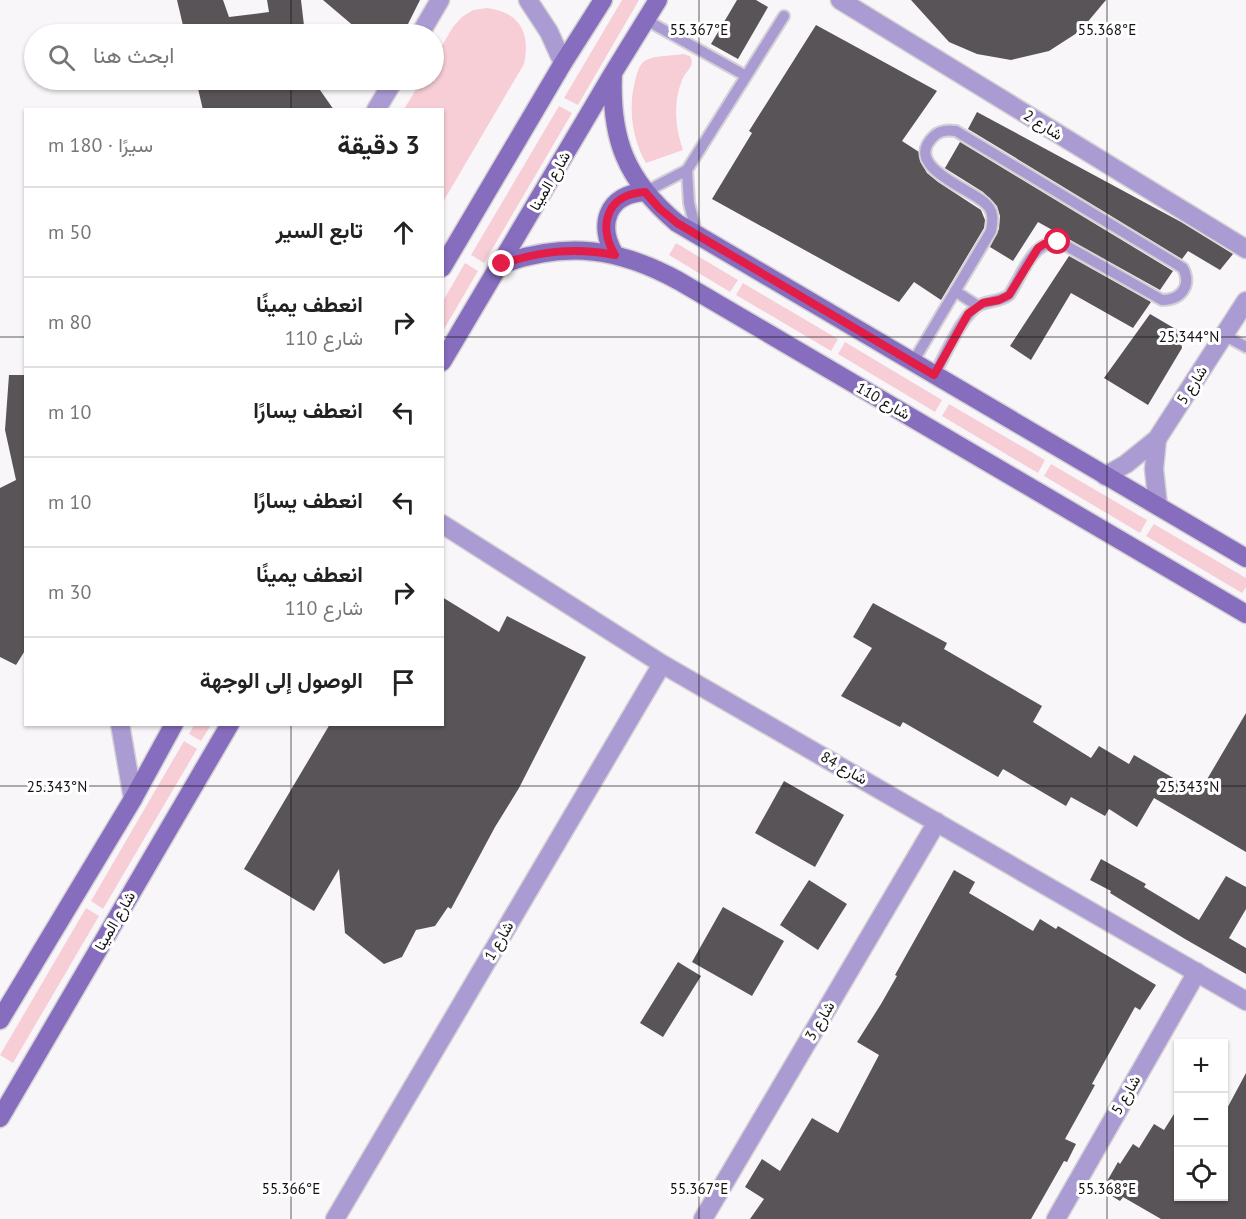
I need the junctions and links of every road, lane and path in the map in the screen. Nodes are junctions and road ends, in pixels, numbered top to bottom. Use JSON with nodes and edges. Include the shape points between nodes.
{"nodes":[{"id":1,"x":440,"y":0,"type":"edge"},
{"id":2,"x":528,"y":0,"type":"edge"},
{"id":3,"x":603,"y":0,"type":"edge"},
{"id":4,"x":658,"y":0,"type":"edge"},
{"id":5,"x":840,"y":0,"type":"edge"},
{"id":6,"x":784,"y":16,"type":"dead end"},
{"id":7,"x":646,"y":20,"type":"junction"},
{"id":8,"x":426,"y":24,"type":"edge"},
{"id":9,"x":563,"y":63,"type":"junction"},
{"id":10,"x":613,"y":74,"type":"junction"},
{"id":11,"x":746,"y":76,"type":"junction"},
{"id":12,"x":388,"y":90,"type":"edge"},
{"id":13,"x":377,"y":108,"type":"edge"},
{"id":14,"x":687,"y":170,"type":"junction"},
{"id":15,"x":645,"y":192,"type":"junction"},
{"id":16,"x":697,"y":235,"type":"junction"},
{"id":17,"x":1246,"y":249,"type":"edge"},
{"id":18,"x":615,"y":255,"type":"junction"},
{"id":19,"x":502,"y":264,"type":"junction"},
{"id":20,"x":444,"y":265,"type":"edge"},
{"id":21,"x":955,"y":291,"type":"junction"},
{"id":22,"x":1246,"y":301,"type":"edge"},
{"id":23,"x":978,"y":306,"type":"junction"},
{"id":24,"x":1224,"y":335,"type":"junction"},
{"id":25,"x":1246,"y":346,"type":"edge"},
{"id":26,"x":444,"y":359,"type":"edge"},
{"id":27,"x":913,"y":362,"type":"junction"},
{"id":28,"x":934,"y":375,"type":"junction"},
{"id":29,"x":1157,"y":439,"type":"junction"},
{"id":30,"x":1105,"y":476,"type":"junction"},
{"id":31,"x":1158,"y":507,"type":"junction"},
{"id":32,"x":444,"y":527,"type":"edge"},
{"id":33,"x":1246,"y":558,"type":"edge"},
{"id":34,"x":1246,"y":614,"type":"edge"},
{"id":35,"x":662,"y":664,"type":"junction"},
{"id":36,"x":120,"y":726,"type":"edge"},
{"id":37,"x":173,"y":726,"type":"edge"},
{"id":38,"x":229,"y":726,"type":"edge"},
{"id":39,"x":133,"y":799,"type":"junction"},
{"id":40,"x":937,"y":822,"type":"junction"},
{"id":41,"x":1197,"y":972,"type":"junction"},
{"id":42,"x":1246,"y":1001,"type":"edge"},
{"id":43,"x":0,"y":1020,"type":"edge"},
{"id":44,"x":0,"y":1118,"type":"edge"},
{"id":45,"x":708,"y":1217,"type":"edge"},
{"id":46,"x":1059,"y":1218,"type":"edge"},
{"id":47,"x":335,"y":1219,"type":"edge"}],
"edges":[{"from":1,"to":8,"type":"street"},
{"from":2,"to":9,"type":"street"},
{"from":3,"to":9,"type":"main road"},
{"from":4,"to":7,"type":"main road","name":"شارع المينا"},
{"from":5,"to":17,"type":"street","name":"شارع 2"},
{"from":6,"to":11,"type":"lane"},
{"from":7,"to":10,"type":"main road","name":"شارع المينا"},
{"from":7,"to":11,"type":"lane"},
{"from":9,"to":20,"type":"main road"},
{"from":10,"to":15,"type":"main road","via":[[614,126],[628,164]]},
{"from":10,"to":19,"type":"main road","name":"شارع المينا"},
{"from":11,"to":14,"type":"lane"},
{"from":12,"to":13,"type":"street"},
{"from":14,"to":15,"type":"lane"},
{"from":14,"to":16,"type":"lane","via":[[689,203]]},
{"from":15,"to":16,"type":"main road","via":[[660,209]]},
{"from":15,"to":18,"type":"main road","via":[[622,198],[611,210],[605,232]]},
{"from":16,"to":27,"type":"main road"},
{"from":18,"to":19,"type":"main road","name":"شارع 110","via":[[569,250],[524,256]]},
{"from":18,"to":34,"type":"main road","name":"شارع 110","via":[[646,264],[679,281]]},
{"from":19,"to":26,"type":"main road","name":"شارع المينا"},
{"from":21,"to":23,"type":"lane"},
{"from":21,"to":23,"type":"lane","via":[[991,231],[993,221],[985,203],[940,175],[928,161],[934,136],[948,130],[956,131],[1183,268],[1186,275],[1185,290],[1178,297],[1162,300],[1065,245],[1051,242],[1038,248],[1009,295]]},
{"from":21,"to":27,"type":"lane"},
{"from":22,"to":24,"type":"street","name":"شارع 5"},
{"from":23,"to":28,"type":"lane","via":[[964,320]]},
{"from":24,"to":25,"type":"lane"},
{"from":24,"to":29,"type":"street","name":"شارع 5"},
{"from":27,"to":28,"type":"main road"},
{"from":28,"to":30,"type":"main road"},
{"from":29,"to":30,"type":"street","name":"شارع 5"},
{"from":29,"to":31,"type":"street","name":"شارع 5","via":[[1154,481]]},
{"from":30,"to":31,"type":"main road"},
{"from":31,"to":33,"type":"main road"},
{"from":32,"to":35,"type":"street","name":"شارع 84"},
{"from":35,"to":40,"type":"street","name":"شارع 84"},
{"from":35,"to":47,"type":"street","name":"شارع 1"},
{"from":36,"to":39,"type":"street"},
{"from":37,"to":39,"type":"main road"},
{"from":38,"to":44,"type":"main road","name":"شارع المينا"},
{"from":39,"to":43,"type":"main road"},
{"from":40,"to":41,"type":"street","name":"شارع 84"},
{"from":40,"to":45,"type":"street","name":"شارع 3"},
{"from":41,"to":42,"type":"street","name":"شارع 84"},
{"from":41,"to":46,"type":"street","name":"شارع 5"}]}
